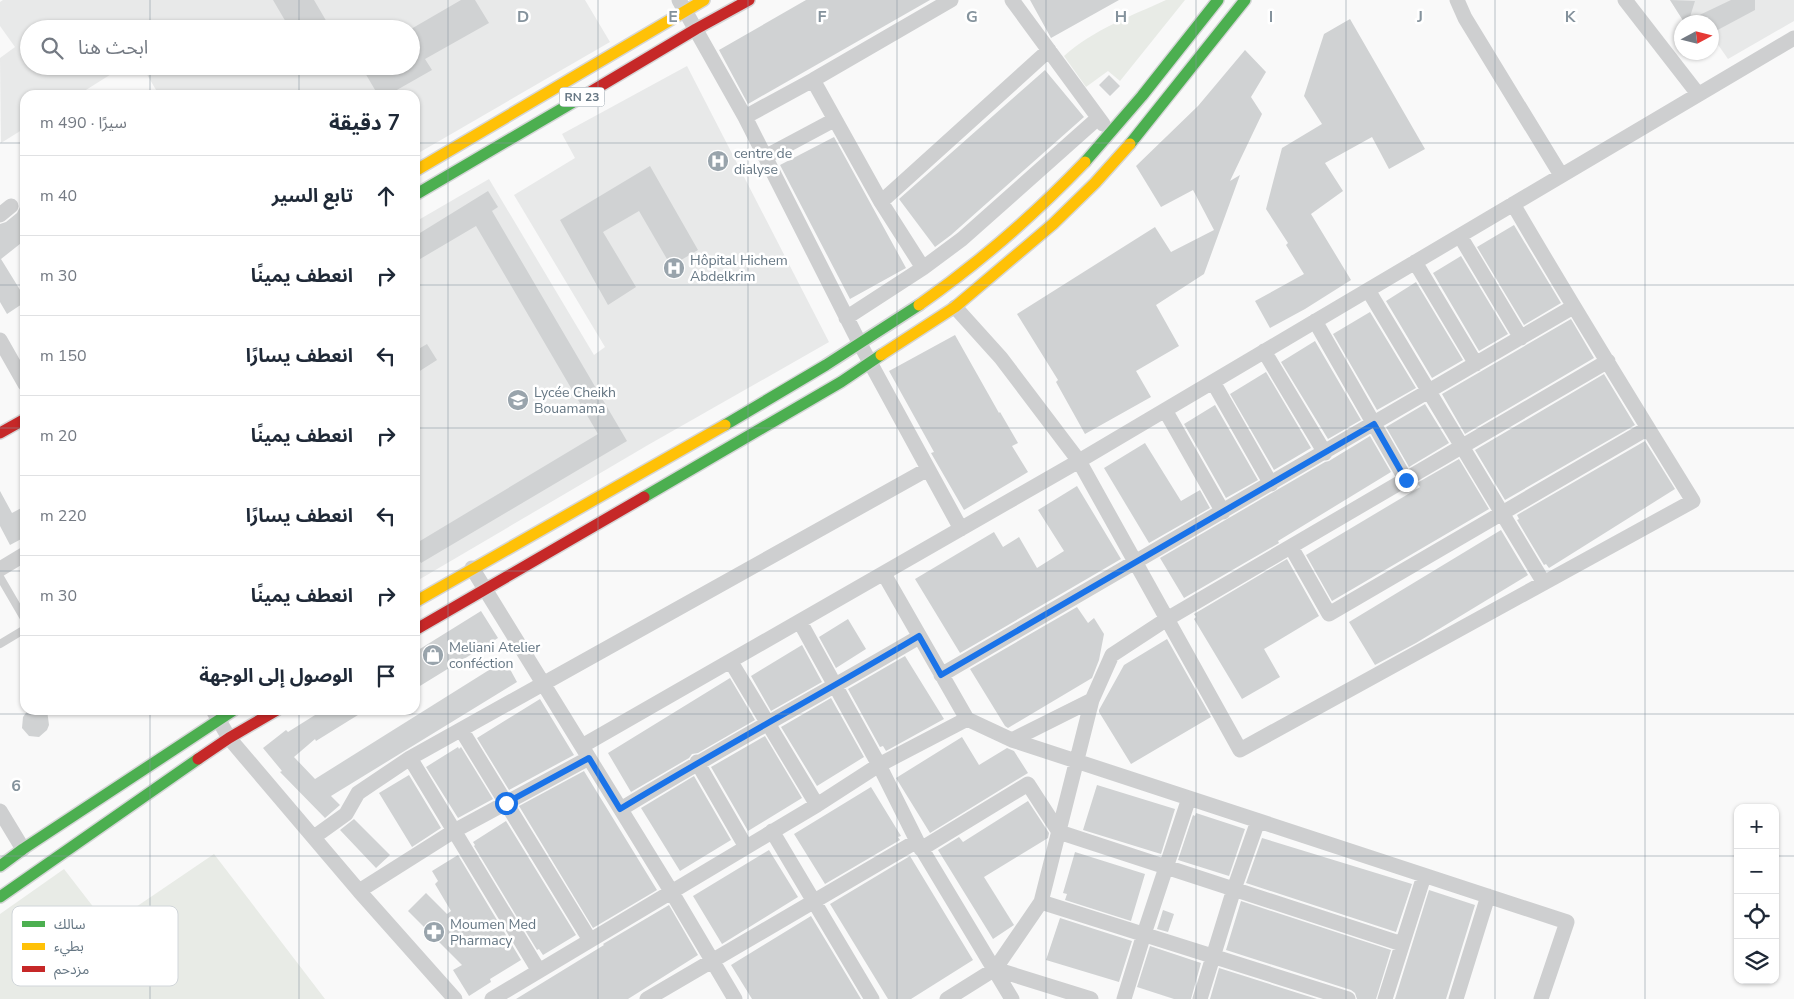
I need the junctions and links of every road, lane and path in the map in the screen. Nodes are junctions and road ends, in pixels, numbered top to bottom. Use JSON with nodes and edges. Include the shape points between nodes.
{"nodes":[{"id":1,"x":704,"y":0,"type":"edge"},
{"id":2,"x":749,"y":0,"type":"edge"},
{"id":3,"x":951,"y":0,"type":"edge"},
{"id":4,"x":1012,"y":0,"type":"edge"},
{"id":5,"x":1246,"y":0,"type":"edge"},
{"id":6,"x":1457,"y":0,"type":"edge"},
{"id":7,"x":1625,"y":0,"type":"edge"},
{"id":8,"x":1214,"y":2,"type":"edge"},
{"id":9,"x":682,"y":6,"type":"edge"},
{"id":10,"x":696,"y":29,"type":"junction"},
{"id":11,"x":1794,"y":38,"type":"edge"},
{"id":12,"x":1049,"y":50,"type":"junction"},
{"id":13,"x":813,"y":80,"type":"junction"},
{"id":14,"x":1698,"y":94,"type":"junction"},
{"id":15,"x":745,"y":117,"type":"junction"},
{"id":16,"x":1098,"y":118,"type":"junction"},
{"id":17,"x":834,"y":120,"type":"junction"},
{"id":18,"x":1110,"y":135,"type":"junction"},
{"id":19,"x":1125,"y":150,"type":"junction"},
{"id":20,"x":765,"y":157,"type":"junction"},
{"id":21,"x":420,"y":168,"type":"edge"},
{"id":22,"x":1561,"y":176,"type":"junction"},
{"id":23,"x":420,"y":192,"type":"edge"},
{"id":24,"x":881,"y":202,"type":"junction"},
{"id":25,"x":1514,"y":204,"type":"junction"},
{"id":26,"x":1460,"y":236,"type":"junction"},
{"id":27,"x":1415,"y":262,"type":"junction"},
{"id":28,"x":923,"y":268,"type":"junction"},
{"id":29,"x":1368,"y":290,"type":"junction"},
{"id":30,"x":955,"y":307,"type":"junction"},
{"id":31,"x":1573,"y":307,"type":"junction"},
{"id":32,"x":846,"y":318,"type":"junction"},
{"id":33,"x":1315,"y":321,"type":"junction"},
{"id":34,"x":1521,"y":338,"type":"junction"},
{"id":35,"x":0,"y":340,"type":"edge"},
{"id":36,"x":860,"y":344,"type":"junction"},
{"id":37,"x":1264,"y":351,"type":"junction"},
{"id":38,"x":1608,"y":361,"type":"junction"},
{"id":39,"x":870,"y":363,"type":"junction"},
{"id":40,"x":1476,"y":364,"type":"junction"},
{"id":41,"x":20,"y":375,"type":"edge"},
{"id":42,"x":1213,"y":382,"type":"junction"},
{"id":43,"x":1428,"y":392,"type":"junction"},
{"id":44,"x":1165,"y":410,"type":"junction"},
{"id":45,"x":20,"y":422,"type":"edge"},
{"id":46,"x":1374,"y":424,"type":"junction"},
{"id":47,"x":1648,"y":428,"type":"junction"},
{"id":48,"x":0,"y":433,"type":"edge"},
{"id":49,"x":1462,"y":447,"type":"junction"},
{"id":50,"x":1325,"y":452,"type":"junction"},
{"id":51,"x":1079,"y":461,"type":"junction"},
{"id":52,"x":928,"y":469,"type":"junction"},
{"id":53,"x":1406,"y":480,"type":"junction"},
{"id":54,"x":1271,"y":484,"type":"junction"},
{"id":55,"x":1223,"y":512,"type":"junction"},
{"id":56,"x":1502,"y":514,"type":"junction"},
{"id":57,"x":961,"y":529,"type":"junction"},
{"id":58,"x":1290,"y":547,"type":"junction"},
{"id":59,"x":20,"y":557,"type":"edge"},
{"id":60,"x":1136,"y":563,"type":"junction"},
{"id":61,"x":472,"y":568,"type":"junction"},
{"id":62,"x":0,"y":569,"type":"edge"},
{"id":63,"x":884,"y":574,"type":"junction"},
{"id":64,"x":0,"y":577,"type":"edge"},
{"id":65,"x":1544,"y":583,"type":"junction"},
{"id":66,"x":485,"y":589,"type":"junction"},
{"id":67,"x":420,"y":599,"type":"edge"},
{"id":68,"x":20,"y":611,"type":"edge"},
{"id":69,"x":1167,"y":619,"type":"junction"},
{"id":70,"x":800,"y":622,"type":"junction"},
{"id":71,"x":420,"y":627,"type":"edge"},
{"id":72,"x":20,"y":632,"type":"edge"},
{"id":73,"x":919,"y":636,"type":"junction"},
{"id":74,"x":0,"y":644,"type":"edge"},
{"id":75,"x":731,"y":662,"type":"junction"},
{"id":76,"x":941,"y":675,"type":"junction"},
{"id":77,"x":544,"y":685,"type":"junction"},
{"id":78,"x":836,"y":685,"type":"junction"},
{"id":79,"x":1092,"y":700,"type":"junction"},
{"id":80,"x":215,"y":715,"type":"edge"},
{"id":81,"x":268,"y":715,"type":"edge"},
{"id":82,"x":967,"y":719,"type":"junction"},
{"id":83,"x":767,"y":723,"type":"junction"},
{"id":84,"x":462,"y":731,"type":"junction"},
{"id":85,"x":229,"y":738,"type":"junction"},
{"id":86,"x":1012,"y":740,"type":"junction"},
{"id":87,"x":586,"y":752,"type":"junction"},
{"id":88,"x":410,"y":758,"type":"junction"},
{"id":89,"x":1076,"y":761,"type":"junction"},
{"id":90,"x":698,"y":762,"type":"junction"},
{"id":91,"x":880,"y":765,"type":"junction"},
{"id":92,"x":1190,"y":798,"type":"junction"},
{"id":93,"x":506,"y":803,"type":"junction"},
{"id":94,"x":817,"y":805,"type":"junction"},
{"id":95,"x":620,"y":809,"type":"junction"},
{"id":96,"x":0,"y":811,"type":"edge"},
{"id":97,"x":1258,"y":821,"type":"junction"},
{"id":98,"x":454,"y":831,"type":"junction"},
{"id":99,"x":772,"y":831,"type":"junction"},
{"id":100,"x":1059,"y":832,"type":"junction"},
{"id":101,"x":314,"y":837,"type":"junction"},
{"id":102,"x":919,"y":845,"type":"junction"},
{"id":103,"x":746,"y":847,"type":"junction"},
{"id":104,"x":22,"y":849,"type":"junction"},
{"id":105,"x":0,"y":866,"type":"edge"},
{"id":106,"x":1167,"y":867,"type":"junction"},
{"id":107,"x":1424,"y":876,"type":"junction"},
{"id":108,"x":1234,"y":889,"type":"junction"},
{"id":109,"x":359,"y":891,"type":"junction"},
{"id":110,"x":671,"y":891,"type":"junction"},
{"id":111,"x":0,"y":896,"type":"edge"},
{"id":112,"x":1488,"y":896,"type":"junction"},
{"id":113,"x":813,"y":901,"type":"junction"},
{"id":114,"x":1041,"y":902,"type":"junction"},
{"id":115,"x":1144,"y":934,"type":"junction"},
{"id":116,"x":590,"y":940,"type":"junction"},
{"id":117,"x":1402,"y":944,"type":"junction"},
{"id":118,"x":1213,"y":956,"type":"junction"},
{"id":119,"x":711,"y":960,"type":"junction"},
{"id":120,"x":995,"y":969,"type":"junction"},
{"id":121,"x":539,"y":971,"type":"junction"},
{"id":122,"x":455,"y":999,"type":"edge"},
{"id":123,"x":492,"y":999,"type":"edge"},
{"id":124,"x":647,"y":999,"type":"edge"},
{"id":125,"x":734,"y":999,"type":"edge"},
{"id":126,"x":872,"y":999,"type":"edge"},
{"id":127,"x":947,"y":999,"type":"edge"},
{"id":128,"x":1012,"y":999,"type":"edge"},
{"id":129,"x":1091,"y":999,"type":"edge"},
{"id":130,"x":1124,"y":999,"type":"edge"},
{"id":131,"x":1200,"y":999,"type":"edge"},
{"id":132,"x":1348,"y":999,"type":"edge"},
{"id":133,"x":1385,"y":999,"type":"edge"},
{"id":134,"x":1456,"y":999,"type":"edge"},
{"id":135,"x":1541,"y":999,"type":"edge"}],
"edges":[{"from":1,"to":9,"type":"main road","number":"RN 23"},
{"from":2,"to":10,"type":"main road","number":"RN 23"},
{"from":3,"to":13,"type":"street"},
{"from":4,"to":12,"type":"street"},
{"from":5,"to":19,"type":"main road"},
{"from":6,"to":22,"type":"street"},
{"from":7,"to":14,"type":"street"},
{"from":8,"to":18,"type":"main road"},
{"from":9,"to":10,"type":"street"},
{"from":9,"to":21,"type":"main road","number":"RN 23"},
{"from":10,"to":15,"type":"street"},
{"from":10,"to":23,"type":"main road","number":"RN 23"},
{"from":11,"to":14,"type":"street"},
{"from":12,"to":16,"type":"street"},
{"from":12,"to":24,"type":"street"},
{"from":13,"to":15,"type":"street"},
{"from":13,"to":17,"type":"street"},
{"from":14,"to":22,"type":"street"},
{"from":15,"to":20,"type":"street"},
{"from":16,"to":18,"type":"street"},
{"from":16,"to":28,"type":"street","via":[[1002,206]]},
{"from":17,"to":20,"type":"street"},
{"from":17,"to":24,"type":"street"},
{"from":18,"to":19,"type":"street"},
{"from":18,"to":36,"type":"main road","via":[[1001,243]]},
{"from":19,"to":30,"type":"main road","via":[[1053,224]]},
{"from":20,"to":32,"type":"street"},
{"from":22,"to":25,"type":"street"},
{"from":24,"to":28,"type":"street"},
{"from":25,"to":26,"type":"street"},
{"from":25,"to":31,"type":"street"},
{"from":26,"to":27,"type":"street"},
{"from":26,"to":34,"type":"street"},
{"from":27,"to":29,"type":"street"},
{"from":27,"to":40,"type":"street"},
{"from":28,"to":32,"type":"street"},
{"from":29,"to":33,"type":"street"},
{"from":29,"to":43,"type":"street"},
{"from":30,"to":39,"type":"main road"},
{"from":30,"to":51,"type":"street","via":[[1001,358]]},
{"from":31,"to":34,"type":"street"},
{"from":31,"to":38,"type":"street"},
{"from":32,"to":36,"type":"street"},
{"from":33,"to":37,"type":"street"},
{"from":33,"to":46,"type":"street"},
{"from":34,"to":40,"type":"street"},
{"from":35,"to":41,"type":"street"},
{"from":36,"to":39,"type":"street"},
{"from":36,"to":61,"type":"main road","via":[[798,383]]},
{"from":37,"to":42,"type":"street"},
{"from":37,"to":50,"type":"street"},
{"from":38,"to":47,"type":"street"},
{"from":38,"to":49,"type":"street"},
{"from":39,"to":52,"type":"street"},
{"from":39,"to":66,"type":"main road"},
{"from":40,"to":43,"type":"street"},
{"from":42,"to":44,"type":"street"},
{"from":42,"to":54,"type":"street"},
{"from":43,"to":46,"type":"street"},
{"from":43,"to":49,"type":"street"},
{"from":44,"to":51,"type":"street"},
{"from":44,"to":55,"type":"street"},
{"from":45,"to":48,"type":"main road"},
{"from":46,"to":50,"type":"street"},
{"from":46,"to":53,"type":"street"},
{"from":47,"to":56,"type":"street"},
{"from":47,"to":65,"type":"street","via":[[1693,501]]},
{"from":49,"to":53,"type":"street"},
{"from":49,"to":56,"type":"street"},
{"from":50,"to":54,"type":"street"},
{"from":51,"to":57,"type":"street"},
{"from":51,"to":60,"type":"street"},
{"from":52,"to":57,"type":"street"},
{"from":52,"to":77,"type":"street"},
{"from":53,"to":58,"type":"street"},
{"from":54,"to":55,"type":"street"},
{"from":55,"to":60,"type":"street"},
{"from":56,"to":58,"type":"street","via":[[1329,614]]},
{"from":56,"to":65,"type":"street"},
{"from":57,"to":63,"type":"street"},
{"from":58,"to":69,"type":"street"},
{"from":59,"to":62,"type":"street"},
{"from":60,"to":69,"type":"street"},
{"from":60,"to":76,"type":"street"},
{"from":61,"to":66,"type":"street"},
{"from":61,"to":67,"type":"main road"},
{"from":63,"to":70,"type":"street"},
{"from":63,"to":73,"type":"street"},
{"from":64,"to":68,"type":"lane"},
{"from":65,"to":69,"type":"street","via":[[1240,750]]},
{"from":66,"to":71,"type":"main road"},
{"from":66,"to":77,"type":"street"},
{"from":69,"to":79,"type":"street","via":[[1112,655]]},
{"from":70,"to":75,"type":"street"},
{"from":70,"to":78,"type":"street"},
{"from":72,"to":74,"type":"lane"},
{"from":73,"to":76,"type":"street"},
{"from":73,"to":78,"type":"street"},
{"from":75,"to":83,"type":"street"},
{"from":75,"to":87,"type":"street"},
{"from":76,"to":82,"type":"street"},
{"from":77,"to":84,"type":"street"},
{"from":77,"to":87,"type":"street"},
{"from":78,"to":83,"type":"street"},
{"from":78,"to":91,"type":"street"},
{"from":79,"to":86,"type":"street"},
{"from":79,"to":89,"type":"street"},
{"from":80,"to":85,"type":"street"},
{"from":80,"to":104,"type":"main road"},
{"from":81,"to":85,"type":"main road"},
{"from":82,"to":86,"type":"street"},
{"from":82,"to":91,"type":"street"},
{"from":83,"to":90,"type":"street"},
{"from":83,"to":94,"type":"street"},
{"from":84,"to":88,"type":"street"},
{"from":84,"to":93,"type":"street"},
{"from":85,"to":101,"type":"street"},
{"from":85,"to":111,"type":"main road"},
{"from":86,"to":89,"type":"street"},
{"from":87,"to":93,"type":"street"},
{"from":87,"to":95,"type":"street"},
{"from":88,"to":98,"type":"street"},
{"from":88,"to":101,"type":"street","via":[[358,793],[346,814]]},
{"from":89,"to":92,"type":"street"},
{"from":89,"to":100,"type":"street"},
{"from":90,"to":95,"type":"street"},
{"from":90,"to":103,"type":"street"},
{"from":91,"to":94,"type":"street"},
{"from":91,"to":102,"type":"street"},
{"from":92,"to":97,"type":"street"},
{"from":92,"to":106,"type":"street"},
{"from":93,"to":98,"type":"street"},
{"from":93,"to":116,"type":"street"},
{"from":94,"to":99,"type":"street"},
{"from":95,"to":110,"type":"street"},
{"from":96,"to":104,"type":"street"},
{"from":97,"to":107,"type":"street"},
{"from":97,"to":108,"type":"street"},
{"from":98,"to":109,"type":"street"},
{"from":98,"to":121,"type":"street"},
{"from":99,"to":103,"type":"street"},
{"from":99,"to":113,"type":"street"},
{"from":100,"to":102,"type":"street","via":[[1028,784]]},
{"from":100,"to":106,"type":"street"},
{"from":100,"to":114,"type":"street"},
{"from":101,"to":109,"type":"street"},
{"from":102,"to":113,"type":"street"},
{"from":102,"to":120,"type":"street"},
{"from":103,"to":110,"type":"street"},
{"from":104,"to":105,"type":"main road"},
{"from":106,"to":108,"type":"street"},
{"from":106,"to":115,"type":"street"},
{"from":107,"to":112,"type":"street"},
{"from":107,"to":117,"type":"street"},
{"from":108,"to":117,"type":"street"},
{"from":108,"to":118,"type":"street"},
{"from":109,"to":122,"type":"street"},
{"from":110,"to":116,"type":"street"},
{"from":110,"to":119,"type":"street"},
{"from":112,"to":134,"type":"street"},
{"from":112,"to":135,"type":"street","via":[[1567,922]]},
{"from":113,"to":119,"type":"street"},
{"from":113,"to":126,"type":"street"},
{"from":114,"to":115,"type":"street"},
{"from":114,"to":120,"type":"street"},
{"from":115,"to":118,"type":"street"},
{"from":115,"to":130,"type":"street"},
{"from":116,"to":121,"type":"street"},
{"from":117,"to":133,"type":"street"},
{"from":118,"to":131,"type":"street"},
{"from":118,"to":132,"type":"street"},
{"from":119,"to":124,"type":"street"},
{"from":119,"to":125,"type":"street"},
{"from":120,"to":127,"type":"street"},
{"from":120,"to":128,"type":"street"},
{"from":120,"to":129,"type":"street"},
{"from":121,"to":123,"type":"street"}]}
